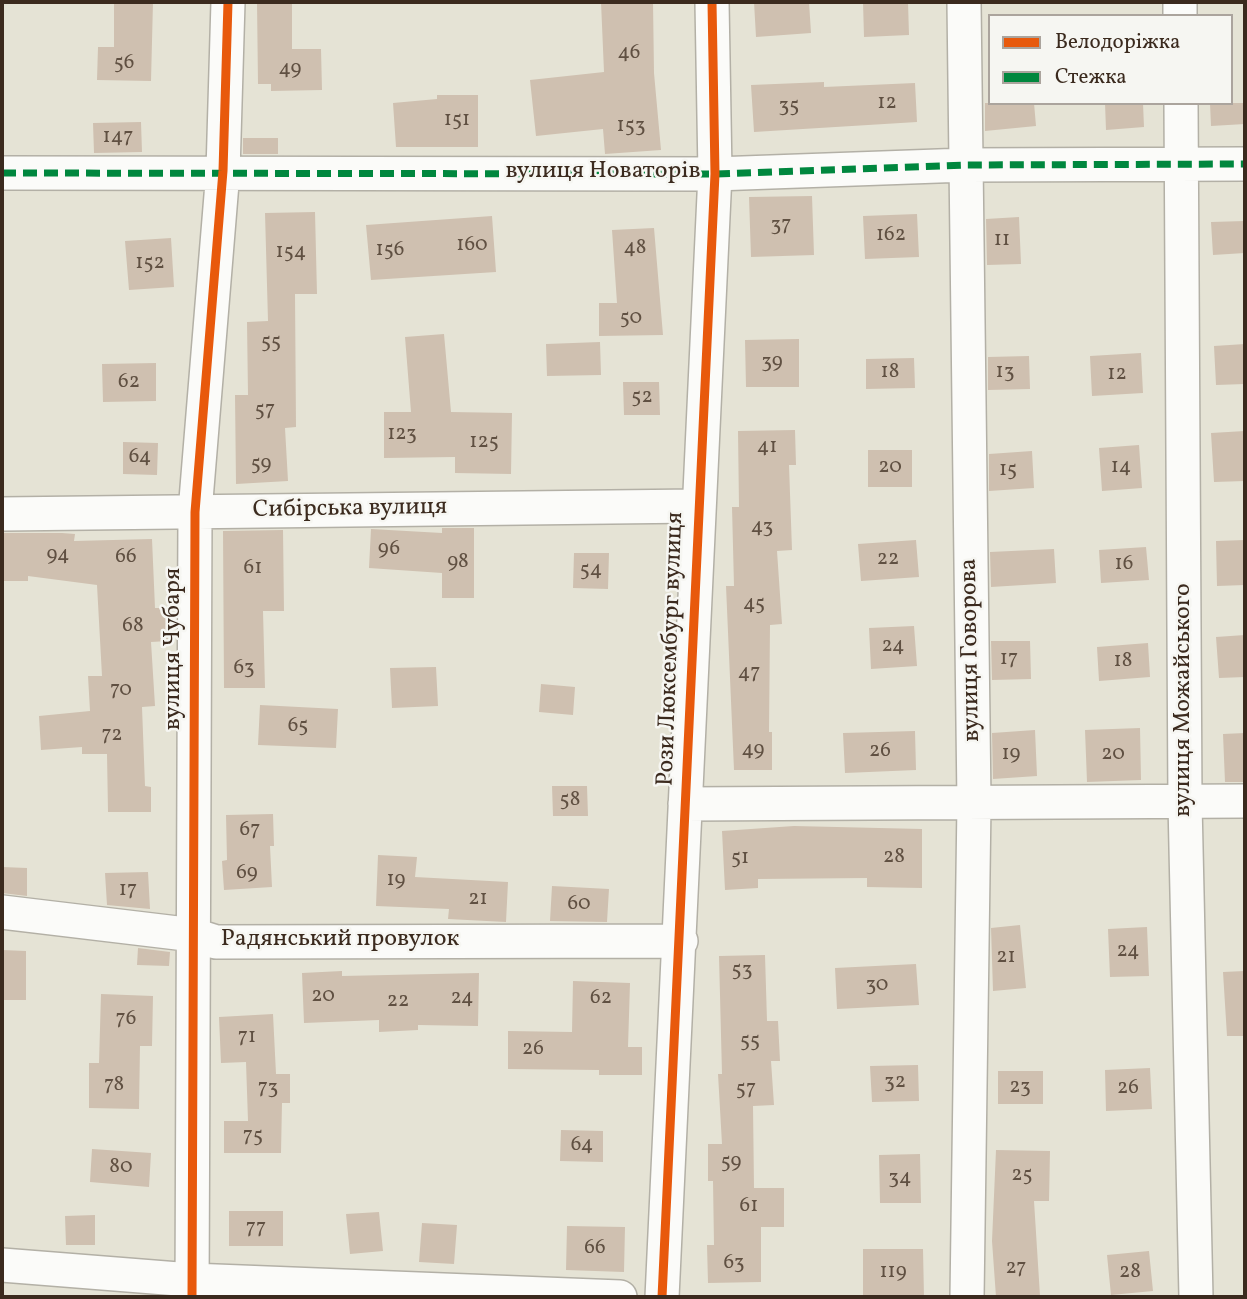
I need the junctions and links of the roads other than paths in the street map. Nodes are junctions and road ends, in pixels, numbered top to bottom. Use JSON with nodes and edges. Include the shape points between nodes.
{"nodes":[{"id":1,"x":228,"y":2,"type":"edge"},
{"id":2,"x":712,"y":2,"type":"edge"},
{"id":3,"x":964,"y":2,"type":"edge"},
{"id":4,"x":1181,"y":105,"type":"edge"},
{"id":5,"x":1245,"y":164,"type":"edge"},
{"id":6,"x":966,"y":165,"type":"junction"},
{"id":7,"x":1181,"y":166,"type":"junction"},
{"id":8,"x":223,"y":171,"type":"junction"},
{"id":9,"x":2,"y":173,"type":"edge"},
{"id":10,"x":715,"y":174,"type":"junction"},
{"id":11,"x":697,"y":506,"type":"junction"},
{"id":12,"x":195,"y":512,"type":"junction"},
{"id":13,"x":2,"y":514,"type":"edge"},
{"id":14,"x":1245,"y":801,"type":"edge"},
{"id":15,"x":974,"y":803,"type":"junction"},
{"id":16,"x":1185,"y":803,"type":"junction"},
{"id":17,"x":685,"y":804,"type":"junction"},
{"id":18,"x":2,"y":912,"type":"edge"},
{"id":19,"x":194,"y":936,"type":"junction"},
{"id":20,"x":681,"y":942,"type":"junction"},
{"id":21,"x":2,"y":1265,"type":"edge"},
{"id":22,"x":191,"y":1289,"type":"edge"},
{"id":23,"x":620,"y":1297,"type":"edge"},
{"id":24,"x":662,"y":1297,"type":"edge"},
{"id":25,"x":967,"y":1297,"type":"edge"},
{"id":26,"x":1196,"y":1297,"type":"edge"}],
"edges":[{"from":1,"to":8,"type":"street","name":"вулиця Чубаря"},
{"from":2,"to":10,"type":"street","name":"Рози Люксембург вулиця"},
{"from":3,"to":6,"type":"street","name":"вулиця Говорова"},
{"from":4,"to":7,"type":"street","name":"вулиця Можайського"},
{"from":5,"to":7,"type":"street","name":"вулиця Новаторів"},
{"from":6,"to":7,"type":"street","name":"вулиця Новаторів"},
{"from":6,"to":10,"type":"street","name":"вулиця Новаторів"},
{"from":6,"to":15,"type":"street","name":"вулиця Говорова"},
{"from":7,"to":16,"type":"street","name":"вулиця Можайського"},
{"from":8,"to":9,"type":"street","name":"вулиця Новаторів"},
{"from":8,"to":10,"type":"street","name":"вулиця Новаторів"},
{"from":8,"to":12,"type":"street","name":"вулиця Чубаря"},
{"from":10,"to":11,"type":"street","name":"Рози Люксембург вулиця"},
{"from":11,"to":12,"type":"street","name":"Сибірська вулиця"},
{"from":11,"to":17,"type":"street","name":"Рози Люксембург вулиця"},
{"from":12,"to":13,"type":"street","name":"Сибірська вулиця"},
{"from":12,"to":19,"type":"street","name":"вулиця Чубаря"},
{"from":14,"to":16,"type":"street"},
{"from":15,"to":16,"type":"street"},
{"from":15,"to":17,"type":"street"},
{"from":15,"to":25,"type":"street","name":"вулиця Говорова"},
{"from":16,"to":26,"type":"street","name":"вулиця Можайського"},
{"from":17,"to":20,"type":"street","name":"Рози Люксембург вулиця"},
{"from":18,"to":19,"type":"street","name":"Радянський провулок"},
{"from":19,"to":20,"type":"street","name":"Радянський провулок","via":[[216,942]]},
{"from":19,"to":22,"type":"street","name":"вулиця Чубаря"},
{"from":20,"to":24,"type":"street","name":"Рози Люксембург вулиця"},
{"from":21,"to":22,"type":"street"},
{"from":22,"to":23,"type":"street"}]}
